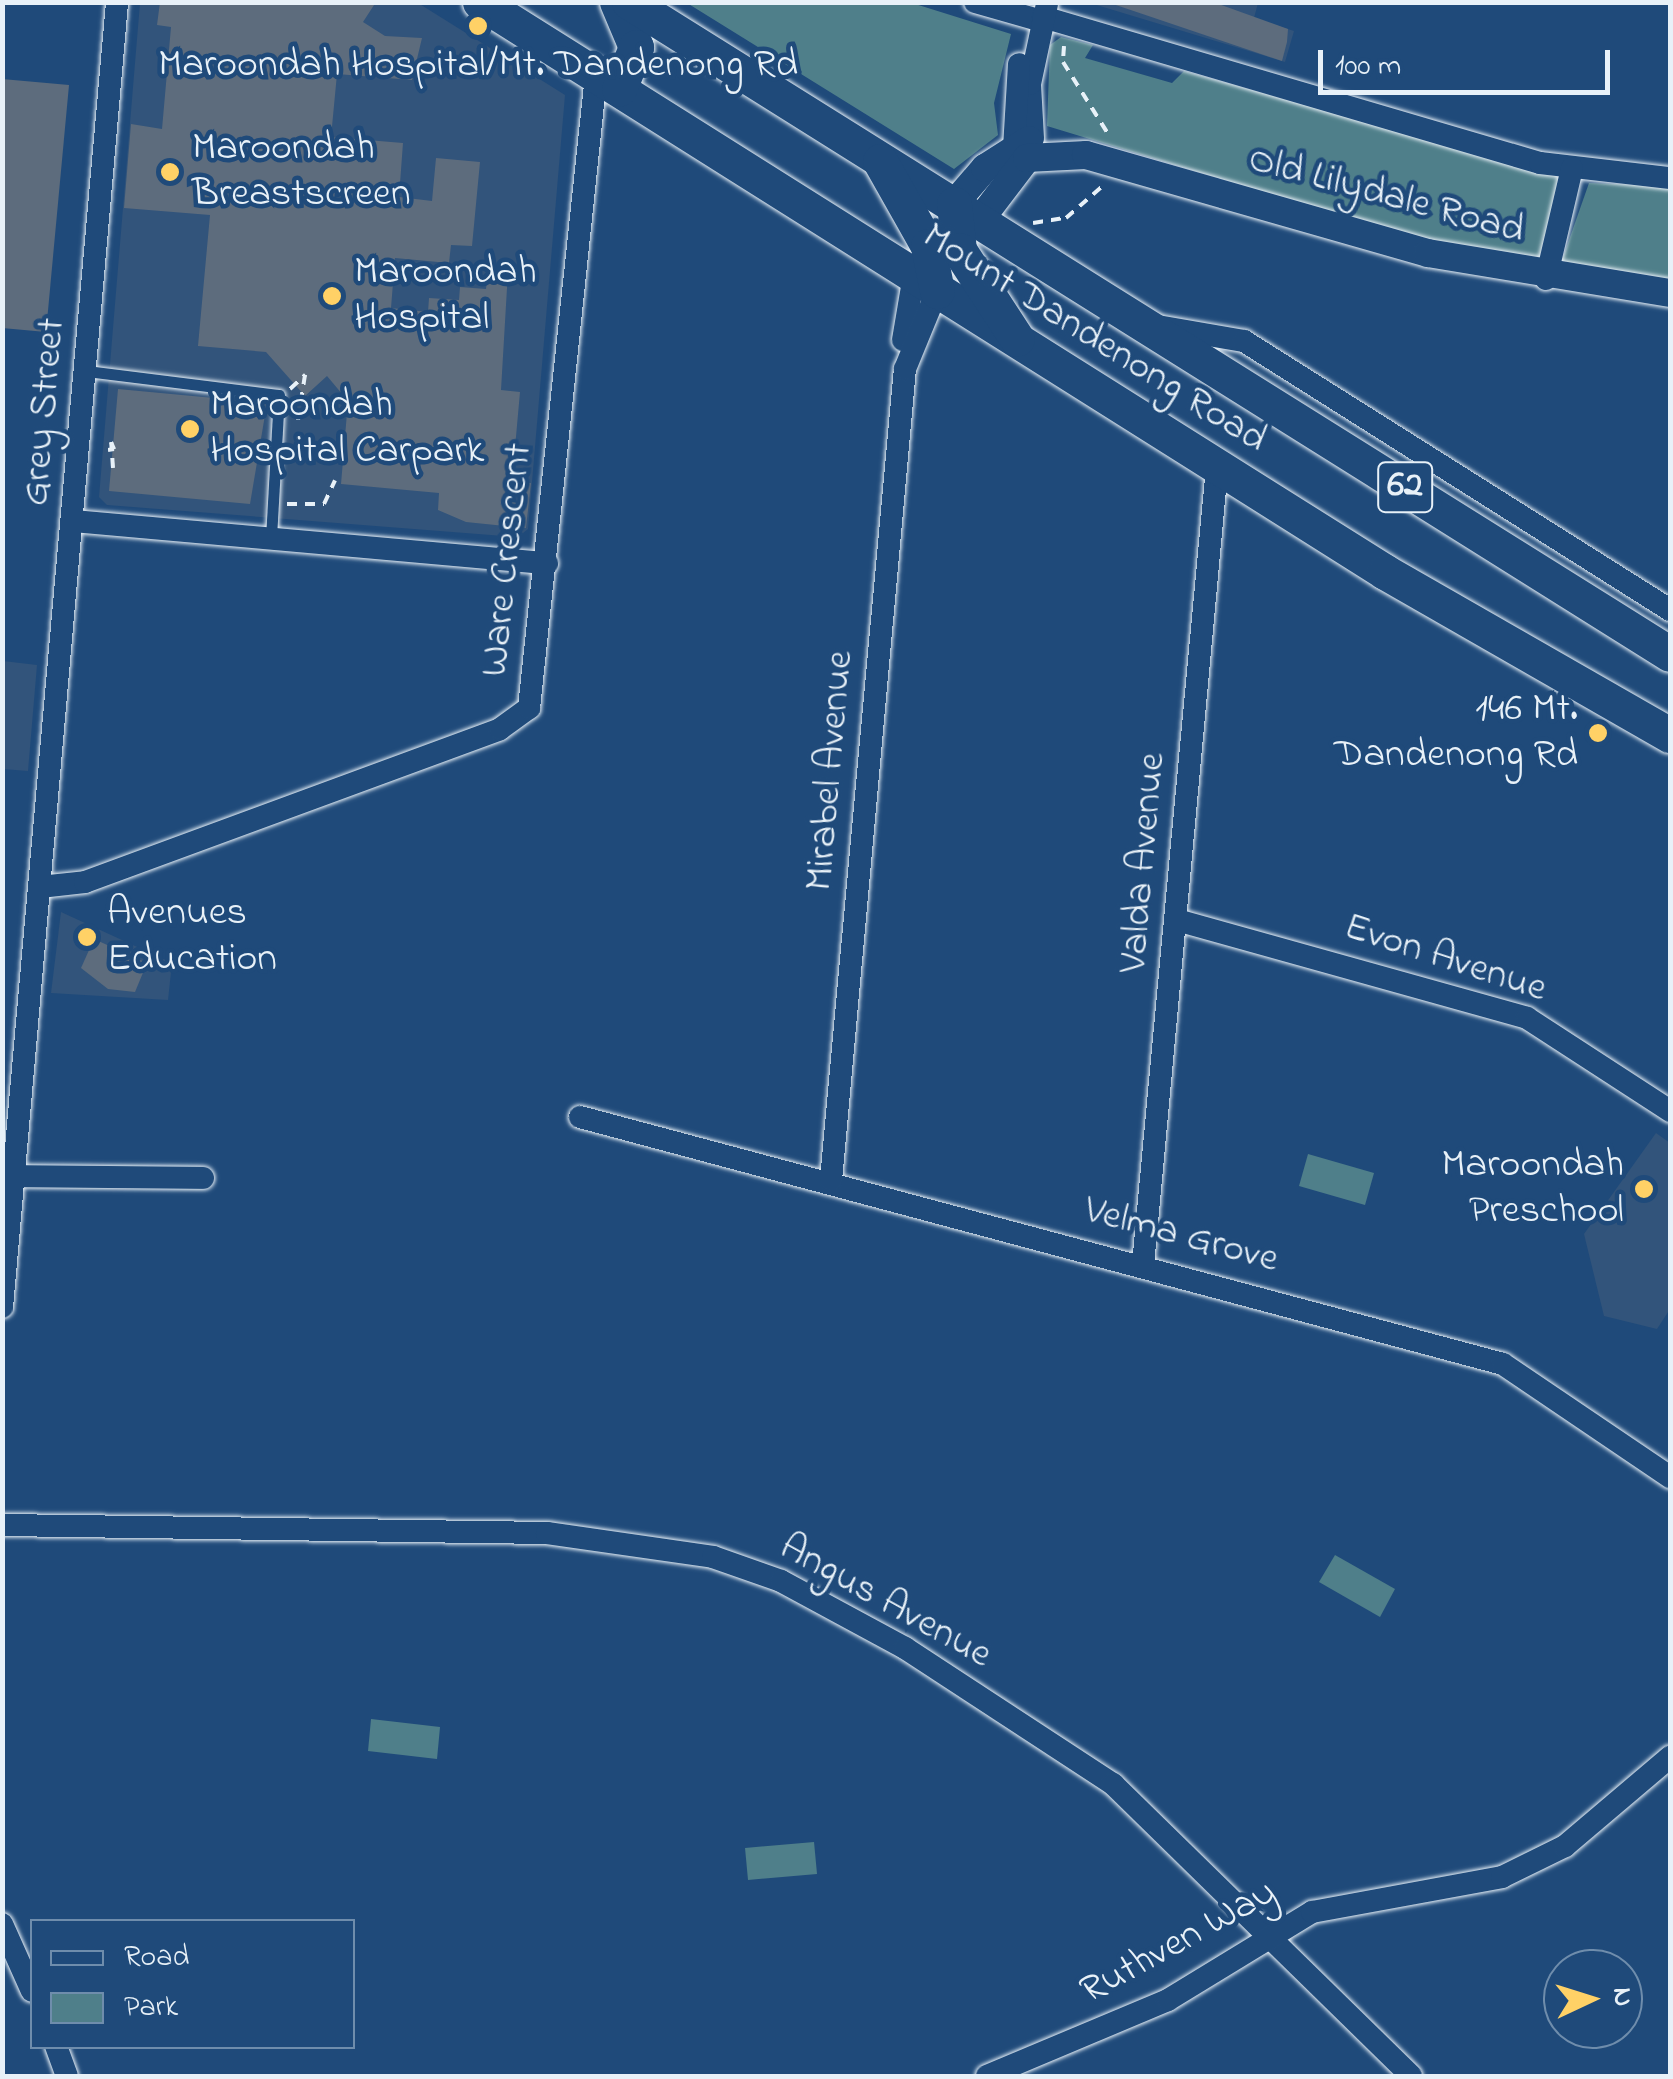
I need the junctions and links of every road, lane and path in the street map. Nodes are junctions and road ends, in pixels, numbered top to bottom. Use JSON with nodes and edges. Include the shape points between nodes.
{"nodes":[{"id":1,"x":117,"y":2,"type":"edge"},
{"id":2,"x":480,"y":2,"type":"edge"},
{"id":3,"x":617,"y":2,"type":"edge"},
{"id":4,"x":629,"y":2,"type":"edge"},
{"id":5,"x":975,"y":2,"type":"edge"},
{"id":6,"x":1044,"y":14,"type":"edge"},
{"id":7,"x":607,"y":82,"type":"junction"},
{"id":8,"x":1025,"y":148,"type":"junction"},
{"id":9,"x":880,"y":160,"type":"junction"},
{"id":10,"x":1572,"y":168,"type":"junction"},
{"id":11,"x":1670,"y":178,"type":"edge"},
{"id":12,"x":945,"y":248,"type":"junction"},
{"id":13,"x":1546,"y":279,"type":"junction"},
{"id":14,"x":1670,"y":292,"type":"edge"},
{"id":15,"x":1138,"y":324,"type":"junction"},
{"id":16,"x":86,"y":371,"type":"junction"},
{"id":17,"x":304,"y":375,"type":"dead end"},
{"id":18,"x":298,"y":420,"type":"dead end"},
{"id":19,"x":99,"y":450,"type":"dead end"},
{"id":20,"x":1217,"y":467,"type":"junction"},
{"id":21,"x":113,"y":468,"type":"dead end"},
{"id":22,"x":336,"y":480,"type":"dead end"},
{"id":23,"x":294,"y":502,"type":"dead end"},
{"id":24,"x":73,"y":521,"type":"junction"},
{"id":25,"x":271,"y":540,"type":"junction"},
{"id":26,"x":547,"y":564,"type":"junction"},
{"id":27,"x":1670,"y":610,"type":"edge"},
{"id":28,"x":1670,"y":654,"type":"edge"},
{"id":29,"x":1670,"y":735,"type":"edge"},
{"id":30,"x":40,"y":887,"type":"junction"},
{"id":31,"x":1177,"y":920,"type":"junction"},
{"id":32,"x":13,"y":1065,"type":"edge"},
{"id":33,"x":1670,"y":1111,"type":"edge"},
{"id":34,"x":580,"y":1117,"type":"dead end"},
{"id":35,"x":13,"y":1176,"type":"junction"},
{"id":36,"x":203,"y":1178,"type":"dead end"},
{"id":37,"x":831,"y":1180,"type":"junction"},
{"id":38,"x":1143,"y":1265,"type":"junction"},
{"id":39,"x":2,"y":1307,"type":"edge"},
{"id":40,"x":1670,"y":1477,"type":"edge"},
{"id":41,"x":2,"y":1525,"type":"edge"},
{"id":42,"x":1670,"y":1756,"type":"edge"},
{"id":43,"x":2,"y":1924,"type":"edge"},
{"id":44,"x":1268,"y":1938,"type":"junction"},
{"id":45,"x":30,"y":1987,"type":"edge"},
{"id":46,"x":57,"y":2049,"type":"edge"},
{"id":47,"x":67,"y":2076,"type":"edge"},
{"id":48,"x":987,"y":2076,"type":"edge"},
{"id":49,"x":1411,"y":2076,"type":"edge"}],
"edges":[{"from":1,"to":16,"type":"street","name":"Grey Street"},
{"from":2,"to":7,"type":"main road","name":"Mount Dandenong Road","number":"62"},
{"from":3,"to":7,"type":"main road","via":[[636,47]]},
{"from":4,"to":9,"type":"main road","name":"Mount Dandenong Road","number":"62"},
{"from":5,"to":6,"type":"street"},
{"from":6,"to":8,"type":"street","via":[[1018,68]]},
{"from":6,"to":10,"type":"street"},
{"from":7,"to":12,"type":"main road","name":"Mount Dandenong Road","number":"62"},
{"from":7,"to":26,"type":"street","name":"Ware Crescent"},
{"from":8,"to":12,"type":"street"},
{"from":8,"to":13,"type":"street","name":"Old Lilydale Road","via":[[1086,155]]},
{"from":9,"to":12,"type":"main road","name":"Mount Dandenong Road","number":"62"},
{"from":9,"to":12,"type":"main road"},
{"from":10,"to":11,"type":"street"},
{"from":10,"to":13,"type":"street"},
{"from":12,"to":15,"type":"main road","name":"Mount Dandenong Road","number":"62"},
{"from":12,"to":20,"type":"main road","name":"Mount Dandenong Road","number":"62","via":[[1018,342]]},
{"from":12,"to":37,"type":"street","name":"Mirabel Avenue","via":[[905,369]]},
{"from":13,"to":14,"type":"street","name":"Old Lilydale Road"},
{"from":15,"to":27,"type":"street","name":"Mount Dandenong Road","via":[[1244,341]]},
{"from":15,"to":28,"type":"main road","name":"Mount Dandenong Road","number":"62"},
{"from":16,"to":24,"type":"street","name":"Grey Street"},
{"from":16,"to":25,"type":"lane","via":[[279,395]]},
{"from":17,"to":18,"type":"path"},
{"from":19,"to":21,"type":"path","via":[[109,450]]},
{"from":20,"to":29,"type":"main road","name":"Mount Dandenong Road","number":"62"},
{"from":20,"to":31,"type":"street","name":"Valda Avenue"},
{"from":22,"to":23,"type":"path","via":[[324,504]]},
{"from":24,"to":25,"type":"street"},
{"from":24,"to":30,"type":"street","name":"Grey Street"},
{"from":25,"to":26,"type":"street"},
{"from":26,"to":30,"type":"street","name":"Ware Crescent","via":[[538,680],[518,719],[69,888]]},
{"from":30,"to":32,"type":"street","name":"Grey Street"},
{"from":31,"to":33,"type":"street","name":"Evon Avenue","via":[[1527,1018]]},
{"from":31,"to":38,"type":"street","name":"Valda Avenue"},
{"from":32,"to":35,"type":"street","name":"Grey Street"},
{"from":34,"to":37,"type":"street","name":"Velma Grove"},
{"from":35,"to":36,"type":"street"},
{"from":35,"to":39,"type":"street","name":"Grey Street"},
{"from":37,"to":38,"type":"street","name":"Velma Grove"},
{"from":38,"to":40,"type":"street","name":"Velma Grove","via":[[1503,1364]]},
{"from":41,"to":44,"type":"street","name":"Angus Avenue","via":[[547,1533],[713,1557],[781,1581],[904,1648],[1113,1784]]},
{"from":42,"to":44,"type":"street","name":"Ruthven Way","via":[[1565,1846],[1502,1877],[1312,1912]]},
{"from":43,"to":45,"type":"street"},
{"from":44,"to":48,"type":"street","name":"Ruthven Way","via":[[1168,2000]]},
{"from":44,"to":49,"type":"street","name":"Angus Avenue"},
{"from":46,"to":47,"type":"street"}]}
